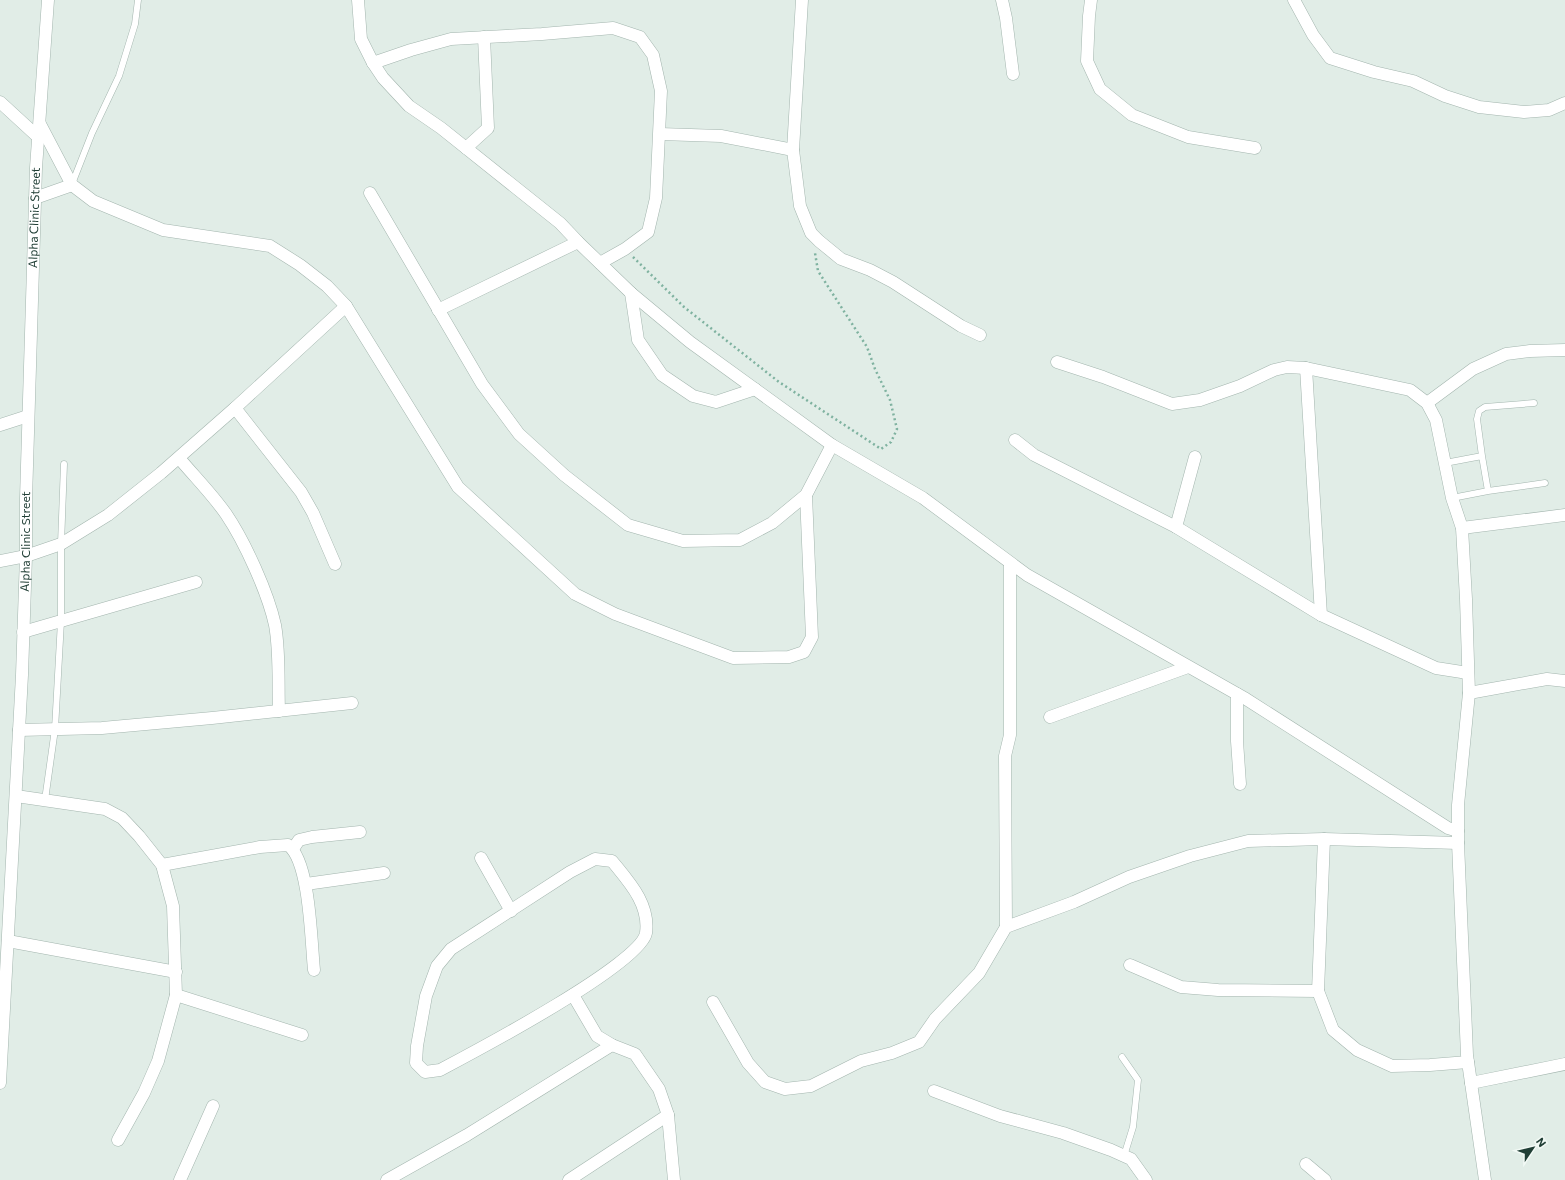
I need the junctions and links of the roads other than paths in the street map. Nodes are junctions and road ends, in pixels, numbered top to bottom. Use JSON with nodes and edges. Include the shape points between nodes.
{"nodes":[{"id":1,"x":48,"y":0,"type":"edge"},
{"id":2,"x":138,"y":0,"type":"edge"},
{"id":3,"x":358,"y":0,"type":"edge"},
{"id":4,"x":802,"y":0,"type":"edge"},
{"id":5,"x":1002,"y":0,"type":"edge"},
{"id":6,"x":1091,"y":0,"type":"edge"},
{"id":7,"x":1294,"y":0,"type":"edge"},
{"id":8,"x":484,"y":37,"type":"junction"},
{"id":9,"x":373,"y":63,"type":"junction"},
{"id":10,"x":1012,"y":74,"type":"dead end"},
{"id":11,"x":0,"y":102,"type":"edge"},
{"id":12,"x":1565,"y":103,"type":"edge"},
{"id":13,"x":40,"y":124,"type":"junction"},
{"id":14,"x":660,"y":134,"type":"junction"},
{"id":15,"x":37,"y":136,"type":"junction"},
{"id":16,"x":466,"y":148,"type":"junction"},
{"id":17,"x":1255,"y":148,"type":"dead end"},
{"id":18,"x":793,"y":150,"type":"junction"},
{"id":19,"x":72,"y":185,"type":"junction"},
{"id":20,"x":370,"y":193,"type":"dead end"},
{"id":21,"x":35,"y":198,"type":"junction"},
{"id":22,"x":578,"y":242,"type":"junction"},
{"id":23,"x":600,"y":263,"type":"junction"},
{"id":24,"x":631,"y":292,"type":"junction"},
{"id":25,"x":346,"y":306,"type":"junction"},
{"id":26,"x":438,"y":310,"type":"junction"},
{"id":27,"x":980,"y":335,"type":"dead end"},
{"id":28,"x":1565,"y":350,"type":"edge"},
{"id":29,"x":1057,"y":362,"type":"dead end"},
{"id":30,"x":1306,"y":368,"type":"junction"},
{"id":31,"x":755,"y":389,"type":"junction"},
{"id":32,"x":1427,"y":403,"type":"junction"},
{"id":33,"x":1534,"y":403,"type":"dead end"},
{"id":34,"x":236,"y":408,"type":"junction"},
{"id":35,"x":28,"y":416,"type":"junction"},
{"id":36,"x":0,"y":425,"type":"edge"},
{"id":37,"x":1015,"y":440,"type":"dead end"},
{"id":38,"x":832,"y":445,"type":"junction"},
{"id":39,"x":1482,"y":456,"type":"junction"},
{"id":40,"x":1195,"y":457,"type":"dead end"},
{"id":41,"x":179,"y":458,"type":"junction"},
{"id":42,"x":1445,"y":463,"type":"junction"},
{"id":43,"x":64,"y":464,"type":"dead end"},
{"id":44,"x":1545,"y":483,"type":"dead end"},
{"id":45,"x":1488,"y":491,"type":"junction"},
{"id":46,"x":806,"y":495,"type":"junction"},
{"id":47,"x":1452,"y":498,"type":"junction"},
{"id":48,"x":1565,"y":515,"type":"edge"},
{"id":49,"x":1176,"y":527,"type":"junction"},
{"id":50,"x":1462,"y":528,"type":"junction"},
{"id":51,"x":61,"y":544,"type":"junction"},
{"id":52,"x":26,"y":556,"type":"junction"},
{"id":53,"x":1,"y":560,"type":"edge"},
{"id":54,"x":1010,"y":563,"type":"junction"},
{"id":55,"x":336,"y":564,"type":"dead end"},
{"id":56,"x":196,"y":582,"type":"dead end"},
{"id":57,"x":1321,"y":615,"type":"junction"},
{"id":58,"x":62,"y":621,"type":"junction"},
{"id":59,"x":23,"y":632,"type":"junction"},
{"id":60,"x":1188,"y":667,"type":"junction"},
{"id":61,"x":1468,"y":673,"type":"junction"},
{"id":62,"x":1565,"y":681,"type":"edge"},
{"id":63,"x":1469,"y":693,"type":"junction"},
{"id":64,"x":1238,"y":694,"type":"junction"},
{"id":65,"x":352,"y":703,"type":"dead end"},
{"id":66,"x":279,"y":711,"type":"junction"},
{"id":67,"x":1050,"y":717,"type":"dead end"},
{"id":68,"x":55,"y":729,"type":"junction"},
{"id":69,"x":19,"y":730,"type":"junction"},
{"id":70,"x":1240,"y":784,"type":"dead end"},
{"id":71,"x":16,"y":796,"type":"junction"},
{"id":72,"x":45,"y":800,"type":"junction"},
{"id":73,"x":1458,"y":831,"type":"junction"},
{"id":74,"x":360,"y":832,"type":"dead end"},
{"id":75,"x":1324,"y":839,"type":"junction"},
{"id":76,"x":1458,"y":843,"type":"junction"},
{"id":77,"x":293,"y":849,"type":"junction"},
{"id":78,"x":481,"y":858,"type":"dead end"},
{"id":79,"x":162,"y":865,"type":"junction"},
{"id":80,"x":384,"y":873,"type":"dead end"},
{"id":81,"x":306,"y":884,"type":"junction"},
{"id":82,"x":511,"y":911,"type":"junction"},
{"id":83,"x":1006,"y":927,"type":"junction"},
{"id":84,"x":8,"y":941,"type":"junction"},
{"id":85,"x":1130,"y":965,"type":"dead end"},
{"id":86,"x":314,"y":970,"type":"dead end"},
{"id":87,"x":176,"y":972,"type":"junction"},
{"id":88,"x":1318,"y":991,"type":"junction"},
{"id":89,"x":176,"y":995,"type":"junction"},
{"id":90,"x":573,"y":995,"type":"junction"},
{"id":91,"x":713,"y":1002,"type":"dead end"},
{"id":92,"x":302,"y":1035,"type":"dead end"},
{"id":93,"x":612,"y":1045,"type":"junction"},
{"id":94,"x":1,"y":1052,"type":"edge"},
{"id":95,"x":1122,"y":1057,"type":"dead end"},
{"id":96,"x":1468,"y":1062,"type":"junction"},
{"id":97,"x":1565,"y":1064,"type":"edge"},
{"id":98,"x":0,"y":1083,"type":"edge"},
{"id":99,"x":1471,"y":1083,"type":"junction"},
{"id":100,"x":934,"y":1091,"type":"dead end"},
{"id":101,"x":213,"y":1106,"type":"dead end"},
{"id":102,"x":668,"y":1115,"type":"junction"},
{"id":103,"x":118,"y":1140,"type":"dead end"},
{"id":104,"x":1124,"y":1156,"type":"junction"},
{"id":105,"x":1306,"y":1164,"type":"dead end"},
{"id":106,"x":180,"y":1180,"type":"edge"},
{"id":107,"x":387,"y":1180,"type":"edge"},
{"id":108,"x":569,"y":1180,"type":"edge"},
{"id":109,"x":674,"y":1180,"type":"edge"},
{"id":110,"x":1146,"y":1180,"type":"edge"},
{"id":111,"x":1325,"y":1180,"type":"edge"},
{"id":112,"x":1484,"y":1180,"type":"edge"}],
"edges":[{"from":1,"to":13,"type":"street","name":"Alpha Clinic Street"},
{"from":2,"to":19,"type":"lane","via":[[135,24],[119,76],[92,133]]},
{"from":3,"to":9,"type":"street","via":[[361,39]]},
{"from":4,"to":18,"type":"street"},
{"from":5,"to":10,"type":"street"},
{"from":6,"to":17,"type":"street","via":[[1087,61],[1100,89],[1132,114],[1188,137]]},
{"from":7,"to":12,"type":"street","via":[[1313,35],[1330,58],[1413,81],[1479,107],[1524,112],[1549,110]]},
{"from":8,"to":9,"type":"street","via":[[451,39]]},
{"from":8,"to":14,"type":"street","via":[[613,28],[640,36],[653,54],[661,91]]},
{"from":8,"to":16,"type":"street","via":[[488,128]]},
{"from":9,"to":16,"type":"street","via":[[409,106]]},
{"from":11,"to":15,"type":"street"},
{"from":13,"to":15,"type":"street","name":"Alpha Clinic Street"},
{"from":13,"to":19,"type":"street"},
{"from":14,"to":18,"type":"street","via":[[721,136]]},
{"from":14,"to":23,"type":"street","via":[[656,198],[648,232]]},
{"from":15,"to":21,"type":"street","name":"Alpha Clinic Street"},
{"from":16,"to":22,"type":"street","via":[[560,223]]},
{"from":18,"to":27,"type":"street","via":[[800,206],[811,233],[819,242],[841,259],[893,282],[961,326]]},
{"from":19,"to":21,"type":"street"},
{"from":19,"to":25,"type":"street","via":[[93,201],[163,230],[270,246],[328,286]]},
{"from":20,"to":26,"type":"street"},
{"from":21,"to":35,"type":"street","name":"Alpha Clinic Street"},
{"from":22,"to":23,"type":"street"},
{"from":22,"to":26,"type":"street"},
{"from":23,"to":24,"type":"street"},
{"from":24,"to":31,"type":"street","via":[[690,342]]},
{"from":24,"to":31,"type":"street","via":[[638,340],[662,375],[693,396],[716,402]]},
{"from":25,"to":34,"type":"street"},
{"from":25,"to":46,"type":"street","via":[[458,487],[575,594],[615,614],[733,658],[789,657],[804,652],[812,637]]},
{"from":26,"to":46,"type":"street","via":[[482,384],[519,434],[564,475],[628,525],[683,541],[740,540],[772,523]]},
{"from":28,"to":32,"type":"street","via":[[1506,354],[1473,369]]},
{"from":29,"to":30,"type":"street","via":[[1172,404],[1200,400],[1240,386],[1274,370],[1287,367]]},
{"from":30,"to":32,"type":"street","via":[[1410,390]]},
{"from":30,"to":57,"type":"street"},
{"from":31,"to":38,"type":"street"},
{"from":32,"to":42,"type":"street","via":[[1436,420]]},
{"from":33,"to":39,"type":"lane","via":[[1485,407],[1479,411],[1477,419]]},
{"from":34,"to":41,"type":"street"},
{"from":34,"to":55,"type":"street","via":[[301,492],[314,513]]},
{"from":35,"to":36,"type":"street"},
{"from":35,"to":52,"type":"street","name":"Alpha Clinic Street"},
{"from":37,"to":49,"type":"street","via":[[1034,455]]},
{"from":38,"to":46,"type":"street"},
{"from":38,"to":54,"type":"street","via":[[923,498]]},
{"from":39,"to":42,"type":"lane"},
{"from":39,"to":45,"type":"lane"},
{"from":40,"to":49,"type":"street"},
{"from":41,"to":51,"type":"street","via":[[108,515]]},
{"from":41,"to":66,"type":"street","via":[[226,514],[244,545],[264,590],[275,626]]},
{"from":42,"to":47,"type":"street"},
{"from":43,"to":51,"type":"lane"},
{"from":44,"to":45,"type":"lane"},
{"from":45,"to":47,"type":"lane"},
{"from":47,"to":50,"type":"street"},
{"from":48,"to":50,"type":"street"},
{"from":49,"to":57,"type":"street"},
{"from":50,"to":61,"type":"street"},
{"from":51,"to":52,"type":"street"},
{"from":51,"to":58,"type":"lane"},
{"from":52,"to":53,"type":"street"},
{"from":52,"to":59,"type":"street","name":"Alpha Clinic Street"},
{"from":54,"to":60,"type":"street"},
{"from":54,"to":83,"type":"street","via":[[1010,735],[1005,756]]},
{"from":56,"to":58,"type":"street"},
{"from":57,"to":61,"type":"street","via":[[1436,668]]},
{"from":58,"to":59,"type":"street"},
{"from":58,"to":68,"type":"lane"},
{"from":59,"to":69,"type":"street","name":"Alpha Clinic Street"},
{"from":60,"to":64,"type":"street"},
{"from":60,"to":67,"type":"street"},
{"from":61,"to":63,"type":"street"},
{"from":62,"to":63,"type":"street","via":[[1547,680]]},
{"from":63,"to":73,"type":"street","via":[[1458,805]]},
{"from":64,"to":70,"type":"street","via":[[1237,741]]},
{"from":64,"to":73,"type":"street","via":[[1448,828]]},
{"from":65,"to":66,"type":"street"},
{"from":66,"to":68,"type":"street","via":[[102,728]]},
{"from":68,"to":69,"type":"street"},
{"from":68,"to":72,"type":"lane"},
{"from":69,"to":71,"type":"street","name":"Alpha Clinic Street"},
{"from":71,"to":72,"type":"street"},
{"from":71,"to":84,"type":"street","name":"Alpha Clinic Street"},
{"from":72,"to":79,"type":"street","via":[[105,809],[122,818]]},
{"from":73,"to":76,"type":"street"},
{"from":74,"to":77,"type":"street","via":[[299,840]]},
{"from":75,"to":76,"type":"street"},
{"from":75,"to":83,"type":"street","via":[[1248,841],[1190,856],[1129,877],[1074,902]]},
{"from":75,"to":88,"type":"street"},
{"from":76,"to":96,"type":"street"},
{"from":77,"to":79,"type":"street","via":[[288,845],[260,847]]},
{"from":77,"to":81,"type":"street","via":[[299,859]]},
{"from":78,"to":82,"type":"street"},
{"from":79,"to":87,"type":"street","via":[[173,906]]},
{"from":80,"to":81,"type":"street"},
{"from":81,"to":86,"type":"street"},
{"from":82,"to":90,"type":"street","via":[[570,872],[595,859],[612,861],[636,891],[647,917],[646,935],[632,953]]},
{"from":82,"to":90,"type":"street","via":[[451,949],[437,966],[426,996],[416,1064],[425,1072],[440,1070]]},
{"from":83,"to":91,"type":"street","via":[[979,973],[935,1019],[919,1042],[892,1053],[861,1061],[811,1086],[785,1089],[765,1082],[748,1063]]},
{"from":84,"to":87,"type":"street"},
{"from":84,"to":94,"type":"street","name":"Alpha Clinic Street"},
{"from":85,"to":88,"type":"street","via":[[1180,987]]},
{"from":87,"to":89,"type":"street"},
{"from":88,"to":96,"type":"street","via":[[1333,1030],[1357,1050],[1392,1066]]},
{"from":89,"to":92,"type":"street"},
{"from":89,"to":103,"type":"street","via":[[158,1061]]},
{"from":90,"to":93,"type":"street","via":[[597,1036]]},
{"from":93,"to":102,"type":"street","via":[[635,1054],[659,1089]]},
{"from":93,"to":107,"type":"street","via":[[466,1135]]},
{"from":94,"to":98,"type":"street","name":"Alpha Clinic Street"},
{"from":95,"to":104,"type":"lane","via":[[1138,1080],[1133,1127]]},
{"from":96,"to":99,"type":"street"},
{"from":97,"to":99,"type":"street"},
{"from":99,"to":112,"type":"street"},
{"from":100,"to":104,"type":"street","via":[[1000,1116],[1063,1133]]},
{"from":101,"to":106,"type":"street"},
{"from":102,"to":108,"type":"street"},
{"from":102,"to":109,"type":"street"},
{"from":104,"to":110,"type":"street","via":[[1131,1159]]},
{"from":105,"to":111,"type":"street"}]}
